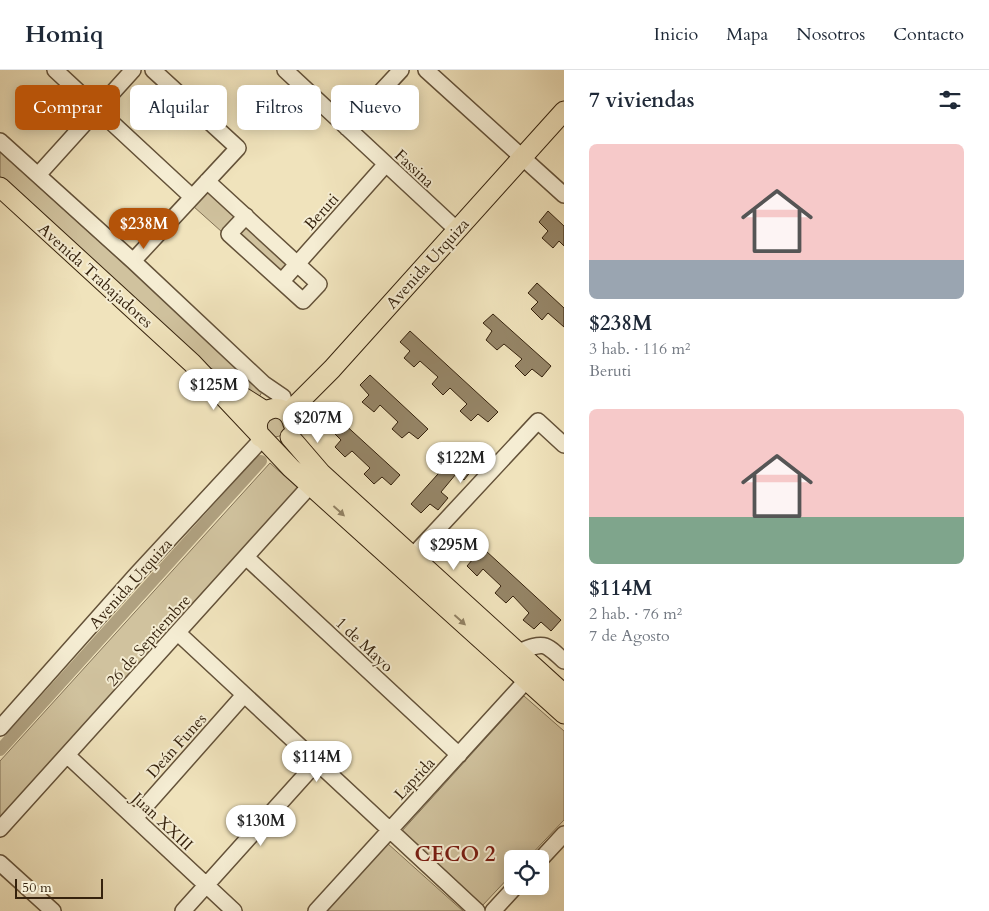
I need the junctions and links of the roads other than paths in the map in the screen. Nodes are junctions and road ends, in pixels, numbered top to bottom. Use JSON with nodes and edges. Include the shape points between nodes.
{"nodes":[{"id":1,"x":55,"y":70,"type":"edge"},
{"id":2,"x":133,"y":70,"type":"edge"},
{"id":3,"x":152,"y":70,"type":"edge"},
{"id":4,"x":285,"y":70,"type":"edge"},
{"id":5,"x":401,"y":70,"type":"edge"},
{"id":6,"x":426,"y":70,"type":"edge"},
{"id":7,"x":72,"y":85,"type":"edge"},
{"id":8,"x":119,"y":85,"type":"edge"},
{"id":9,"x":387,"y":85,"type":"edge"},
{"id":10,"x":564,"y":110,"type":"edge"},
{"id":11,"x":331,"y":113,"type":"edge"},
{"id":12,"x":120,"y":129,"type":"edge"},
{"id":13,"x":78,"y":130,"type":"edge"},
{"id":14,"x":349,"y":130,"type":"edge"},
{"id":15,"x":564,"y":130,"type":"edge"},
{"id":16,"x":0,"y":141,"type":"edge"},
{"id":17,"x":526,"y":161,"type":"junction"},
{"id":18,"x":386,"y":164,"type":"junction"},
{"id":19,"x":38,"y":175,"type":"junction"},
{"id":20,"x":207,"y":181,"type":"junction"},
{"id":21,"x":0,"y":187,"type":"edge"},
{"id":22,"x":564,"y":195,"type":"edge"},
{"id":23,"x":192,"y":197,"type":"junction"},
{"id":24,"x":246,"y":216,"type":"junction"},
{"id":25,"x":456,"y":229,"type":"junction"},
{"id":26,"x":133,"y":260,"type":"junction"},
{"id":27,"x":297,"y":264,"type":"junction"},
{"id":28,"x":282,"y":281,"type":"junction"},
{"id":29,"x":192,"y":363,"type":"junction"},
{"id":30,"x":264,"y":384,"type":"junction"},
{"id":31,"x":267,"y":410,"type":"junction"},
{"id":32,"x":290,"y":422,"type":"junction"},
{"id":33,"x":263,"y":439,"type":"junction"},
{"id":34,"x":564,"y":445,"type":"edge"},
{"id":35,"x":316,"y":479,"type":"junction"},
{"id":36,"x":246,"y":558,"type":"junction"},
{"id":37,"x":407,"y":562,"type":"junction"},
{"id":38,"x":178,"y":633,"type":"junction"},
{"id":39,"x":518,"y":652,"type":"junction"},
{"id":40,"x":564,"y":661,"type":"edge"},
{"id":41,"x":532,"y":675,"type":"junction"},
{"id":42,"x":564,"y":694,"type":"edge"},
{"id":43,"x":244,"y":695,"type":"junction"},
{"id":44,"x":564,"y":714,"type":"edge"},
{"id":45,"x":0,"y":728,"type":"edge"},
{"id":46,"x":459,"y":755,"type":"junction"},
{"id":47,"x":68,"y":756,"type":"junction"},
{"id":48,"x":317,"y":762,"type":"junction"},
{"id":49,"x":135,"y":818,"type":"junction"},
{"id":50,"x":0,"y":829,"type":"edge"},
{"id":51,"x":391,"y":829,"type":"junction"},
{"id":52,"x":561,"y":844,"type":"edge"},
{"id":53,"x":549,"y":853,"type":"edge"},
{"id":54,"x":0,"y":863,"type":"edge"},
{"id":55,"x":206,"y":885,"type":"junction"},
{"id":56,"x":508,"y":895,"type":"edge"},
{"id":57,"x":53,"y":911,"type":"edge"},
{"id":58,"x":183,"y":911,"type":"edge"},
{"id":59,"x":234,"y":911,"type":"edge"},
{"id":60,"x":316,"y":911,"type":"edge"},
{"id":61,"x":477,"y":911,"type":"edge"},
{"id":62,"x":493,"y":911,"type":"edge"}],
"edges":[{"from":1,"to":7,"type":"street"},
{"from":2,"to":8,"type":"street"},
{"from":3,"to":20,"type":"street","via":[[238,148]]},
{"from":4,"to":11,"type":"street","name":"Fassina"},
{"from":5,"to":9,"type":"street"},
{"from":6,"to":17,"type":"street"},
{"from":10,"to":17,"type":"main road","name":"Avenida Urquiza"},
{"from":12,"to":23,"type":"street"},
{"from":13,"to":19,"type":"street"},
{"from":14,"to":18,"type":"street","name":"Fassina"},
{"from":15,"to":17,"type":"main road","name":"Avenida Urquiza"},
{"from":16,"to":19,"type":"street","name":"Avenida Trabajadores"},
{"from":17,"to":22,"type":"street"},
{"from":17,"to":25,"type":"main road","name":"Avenida Urquiza"},
{"from":17,"to":32,"type":"main road","name":"Avenida Urquiza"},
{"from":18,"to":25,"type":"street","name":"Fassina"},
{"from":18,"to":27,"type":"street","name":"Beruti"},
{"from":19,"to":26,"type":"street","name":"Avenida Trabajadores"},
{"from":20,"to":23,"type":"street"},
{"from":20,"to":24,"type":"street"},
{"from":21,"to":29,"type":"main road","name":"Avenida Trabajadores"},
{"from":23,"to":26,"type":"street"},
{"from":24,"to":27,"type":"street"},
{"from":24,"to":28,"type":"street","via":[[229,234]]},
{"from":25,"to":32,"type":"main road","name":"Avenida Urquiza","via":[[332,369]]},
{"from":26,"to":30,"type":"street","name":"Avenida Trabajadores"},
{"from":27,"to":28,"type":"street","name":"Beruti"},
{"from":27,"to":28,"type":"street","via":[[318,284],[303,301]]},
{"from":29,"to":31,"type":"main road","name":"Avenida Trabajadores"},
{"from":29,"to":33,"type":"main road","name":"Avenida Trabajadores"},
{"from":30,"to":31,"type":"street","via":[[270,398]]},
{"from":30,"to":32,"type":"street","name":"Avenida Trabajadores","via":[[283,397]]},
{"from":31,"to":32,"type":"main road","via":[[277,408]]},
{"from":31,"to":33,"type":"main road","via":[[258,420],[258,432]]},
{"from":32,"to":33,"type":"main road","via":[[281,444]]},
{"from":32,"to":35,"type":"main road","name":"Avenida Trabajadores"},
{"from":33,"to":35,"type":"main road","name":"Avenida Trabajadores"},
{"from":33,"to":45,"type":"street","name":"Avenida Urquiza","via":[[136,574]]},
{"from":34,"to":37,"type":"street","via":[[538,421]]},
{"from":35,"to":36,"type":"street","name":"26 de Septiembre"},
{"from":35,"to":37,"type":"main road","name":"Avenida Trabajadores"},
{"from":36,"to":38,"type":"street","name":"26 de Septiembre"},
{"from":36,"to":46,"type":"street","name":"1 de Mayo"},
{"from":37,"to":39,"type":"main road","name":"Avenida Trabajadores"},
{"from":37,"to":41,"type":"main road","name":"Avenida Trabajadores","one_way":true},
{"from":38,"to":43,"type":"street"},
{"from":38,"to":47,"type":"street","name":"26 de Septiembre"},
{"from":39,"to":40,"type":"street","via":[[540,644],[549,646]]},
{"from":39,"to":41,"type":"main road","name":"Avenida Trabajadores"},
{"from":41,"to":42,"type":"main road","name":"Avenida Trabajadores"},
{"from":41,"to":44,"type":"main road","name":"Avenida Trabajadores"},
{"from":41,"to":46,"type":"street","name":"Laprida"},
{"from":43,"to":48,"type":"street"},
{"from":43,"to":49,"type":"street","name":"Deán Funes"},
{"from":46,"to":51,"type":"street","name":"Laprida"},
{"from":47,"to":49,"type":"street","name":"Juan XXIII"},
{"from":47,"to":50,"type":"street","name":"26 de Septiembre"},
{"from":48,"to":51,"type":"street"},
{"from":48,"to":55,"type":"street"},
{"from":49,"to":55,"type":"street","name":"Juan XXIII"},
{"from":51,"to":60,"type":"street","name":"Laprida"},
{"from":51,"to":61,"type":"street"},
{"from":52,"to":53,"type":"street"},
{"from":54,"to":57,"type":"street"},
{"from":55,"to":58,"type":"street"},
{"from":55,"to":59,"type":"street","name":"Juan XXIII"},
{"from":56,"to":62,"type":"street"}]}
